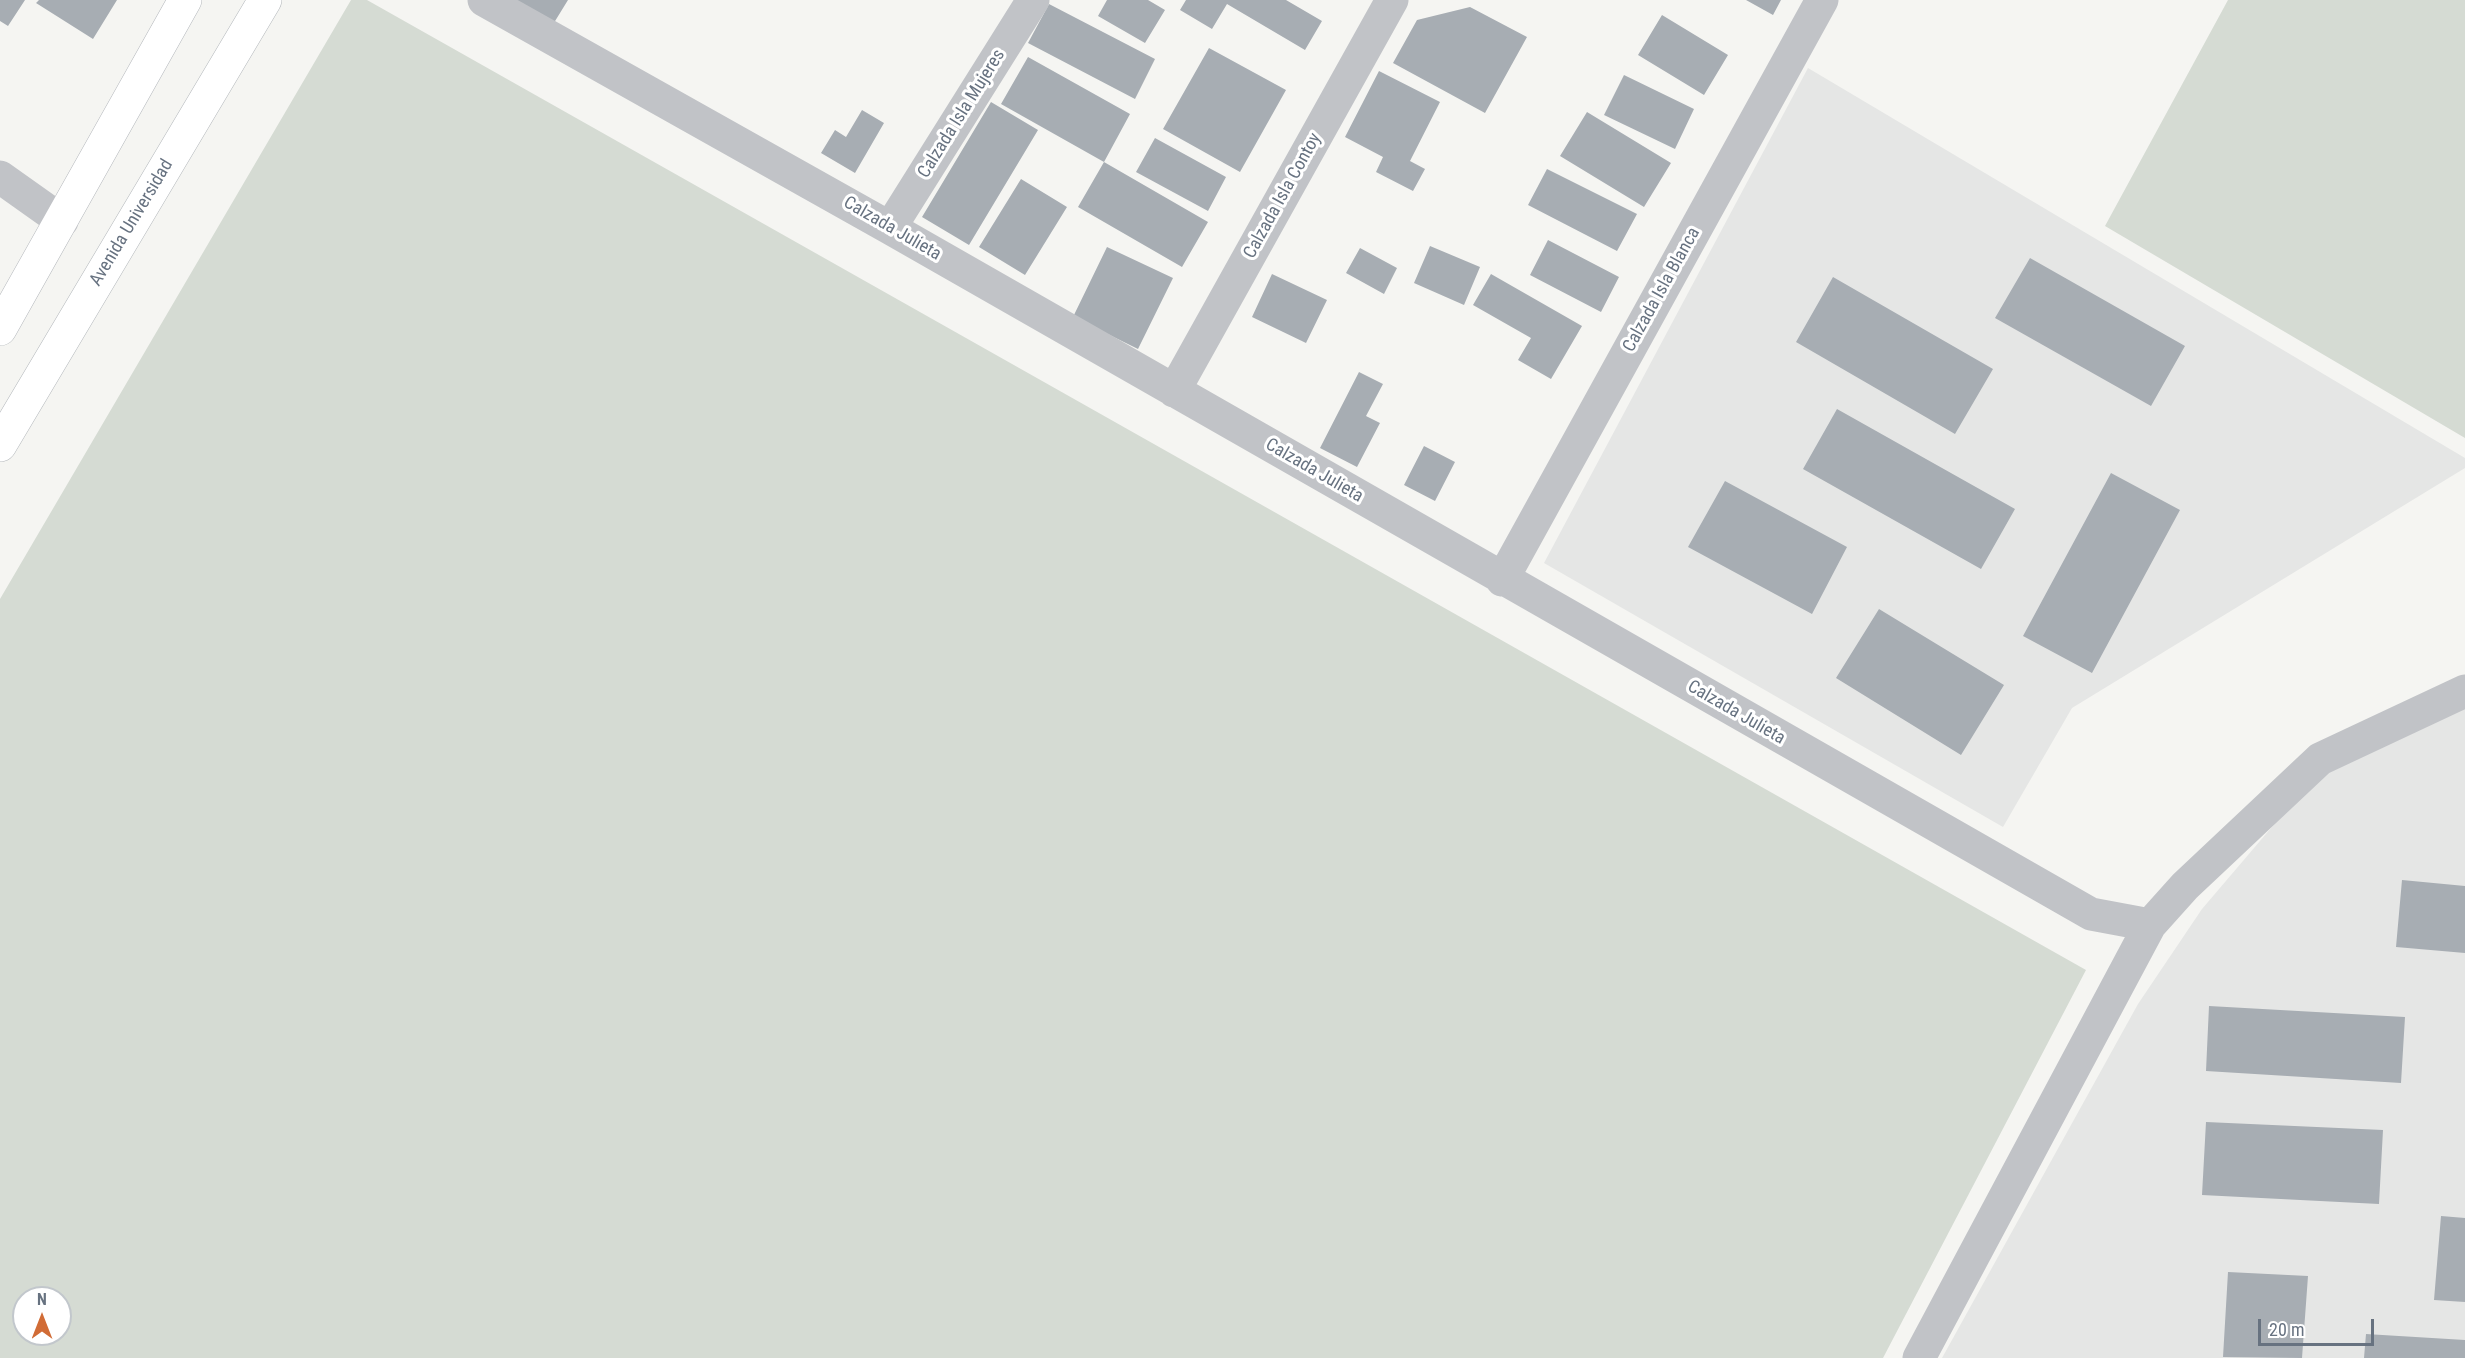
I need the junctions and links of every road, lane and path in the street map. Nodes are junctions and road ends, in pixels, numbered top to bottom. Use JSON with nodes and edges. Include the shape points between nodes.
{"nodes":[{"id":1,"x":185,"y":0,"type":"edge"},
{"id":2,"x":265,"y":0,"type":"edge"},
{"id":3,"x":484,"y":0,"type":"edge"},
{"id":4,"x":1033,"y":0,"type":"edge"},
{"id":5,"x":1392,"y":0,"type":"edge"},
{"id":6,"x":1822,"y":0,"type":"edge"},
{"id":7,"x":0,"y":177,"type":"edge"},
{"id":8,"x":62,"y":221,"type":"junction"},
{"id":9,"x":890,"y":228,"type":"junction"},
{"id":10,"x":0,"y":329,"type":"edge"},
{"id":11,"x":1174,"y":391,"type":"junction"},
{"id":12,"x":0,"y":445,"type":"edge"},
{"id":13,"x":1502,"y":580,"type":"junction"},
{"id":14,"x":2465,"y":691,"type":"edge"},
{"id":15,"x":2150,"y":925,"type":"junction"},
{"id":16,"x":1919,"y":1358,"type":"edge"}],
"edges":[{"from":1,"to":8,"type":"main road"},
{"from":2,"to":12,"type":"main road","name":"Avenida Universidad"},
{"from":3,"to":9,"type":"street","name":"Calzada Julieta"},
{"from":4,"to":9,"type":"street","name":"Calzada Isla Mujeres"},
{"from":5,"to":11,"type":"street","name":"Calzada Isla Contoy"},
{"from":6,"to":13,"type":"street","name":"Calzada Isla Blanca"},
{"from":7,"to":8,"type":"street"},
{"from":8,"to":10,"type":"main road"},
{"from":9,"to":11,"type":"street","name":"Calzada Julieta"},
{"from":11,"to":13,"type":"street","name":"Calzada Julieta"},
{"from":13,"to":15,"type":"street","name":"Calzada Julieta","via":[[2091,914]]},
{"from":14,"to":15,"type":"street","via":[[2320,759],[2185,886]]},
{"from":15,"to":16,"type":"street"}]}
